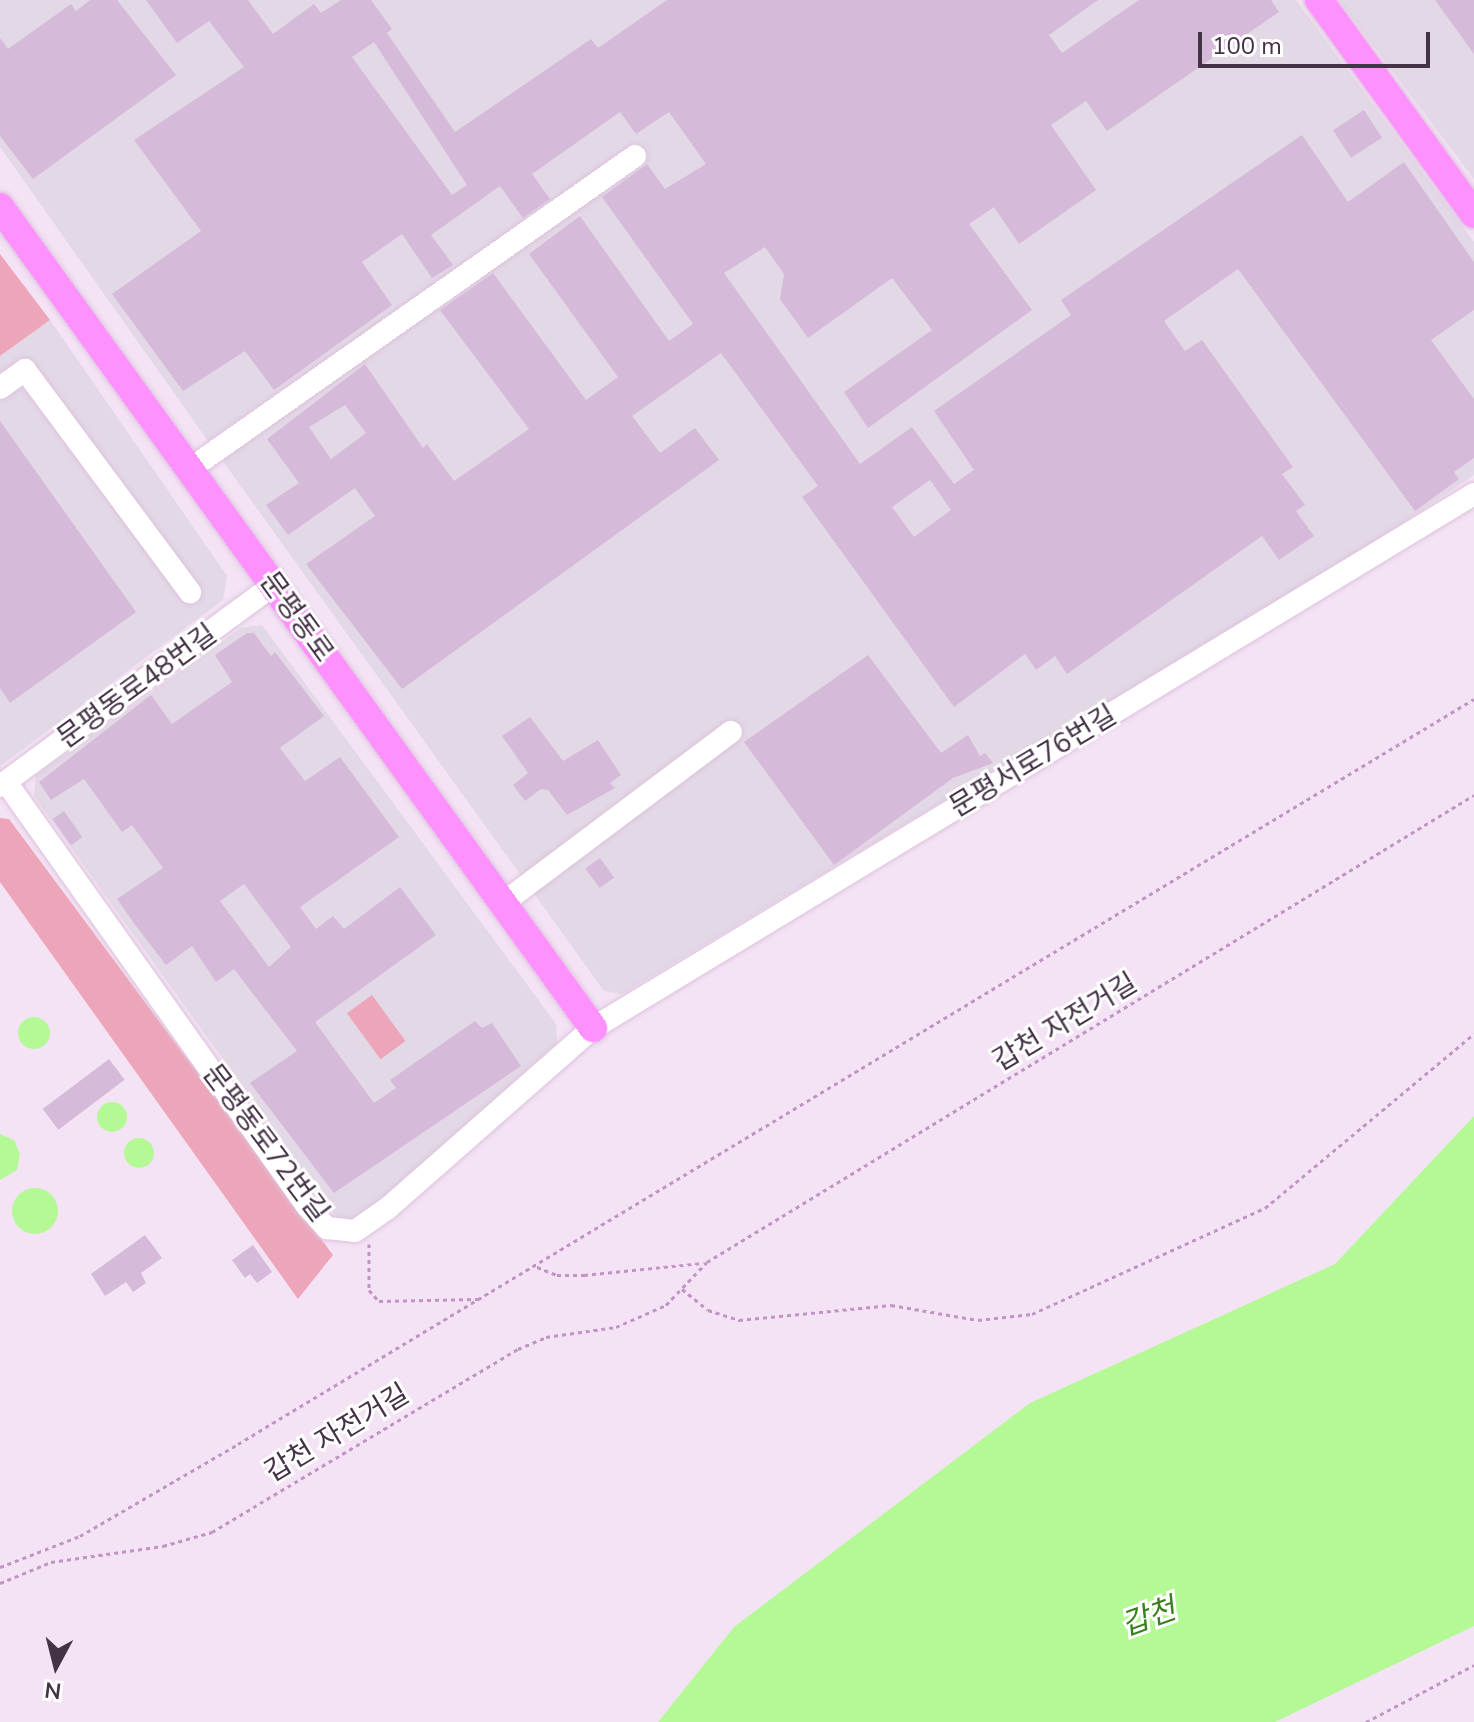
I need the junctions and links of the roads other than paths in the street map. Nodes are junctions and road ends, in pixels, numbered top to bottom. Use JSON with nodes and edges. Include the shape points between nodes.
{"nodes":[{"id":1,"x":1319,"y":0,"type":"edge"},
{"id":2,"x":635,"y":156,"type":"dead end"},
{"id":3,"x":0,"y":207,"type":"edge"},
{"id":4,"x":1474,"y":214,"type":"edge"},
{"id":5,"x":0,"y":388,"type":"edge"},
{"id":6,"x":190,"y":469,"type":"junction"},
{"id":7,"x":1474,"y":494,"type":"edge"},
{"id":8,"x":274,"y":585,"type":"junction"},
{"id":9,"x":190,"y":592,"type":"dead end"},
{"id":10,"x":731,"y":732,"type":"dead end"},
{"id":11,"x":3,"y":784,"type":"edge"},
{"id":12,"x":503,"y":903,"type":"junction"},
{"id":13,"x":593,"y":1028,"type":"junction"}],
"edges":[{"from":1,"to":4,"type":"main road"},
{"from":2,"to":6,"type":"street"},
{"from":3,"to":6,"type":"main road","name":"문평동로"},
{"from":5,"to":9,"type":"street","via":[[25,370]]},
{"from":6,"to":8,"type":"main road","name":"문평동로"},
{"from":7,"to":13,"type":"street","name":"문평서로76번길"},
{"from":8,"to":11,"type":"street","name":"문평동로48번길"},
{"from":8,"to":12,"type":"main road","name":"문평동로"},
{"from":10,"to":12,"type":"street"},
{"from":11,"to":13,"type":"street","name":"문평동로72번길","via":[[327,1228],[355,1231],[388,1208]]},
{"from":12,"to":13,"type":"main road","name":"문평동로"}]}
